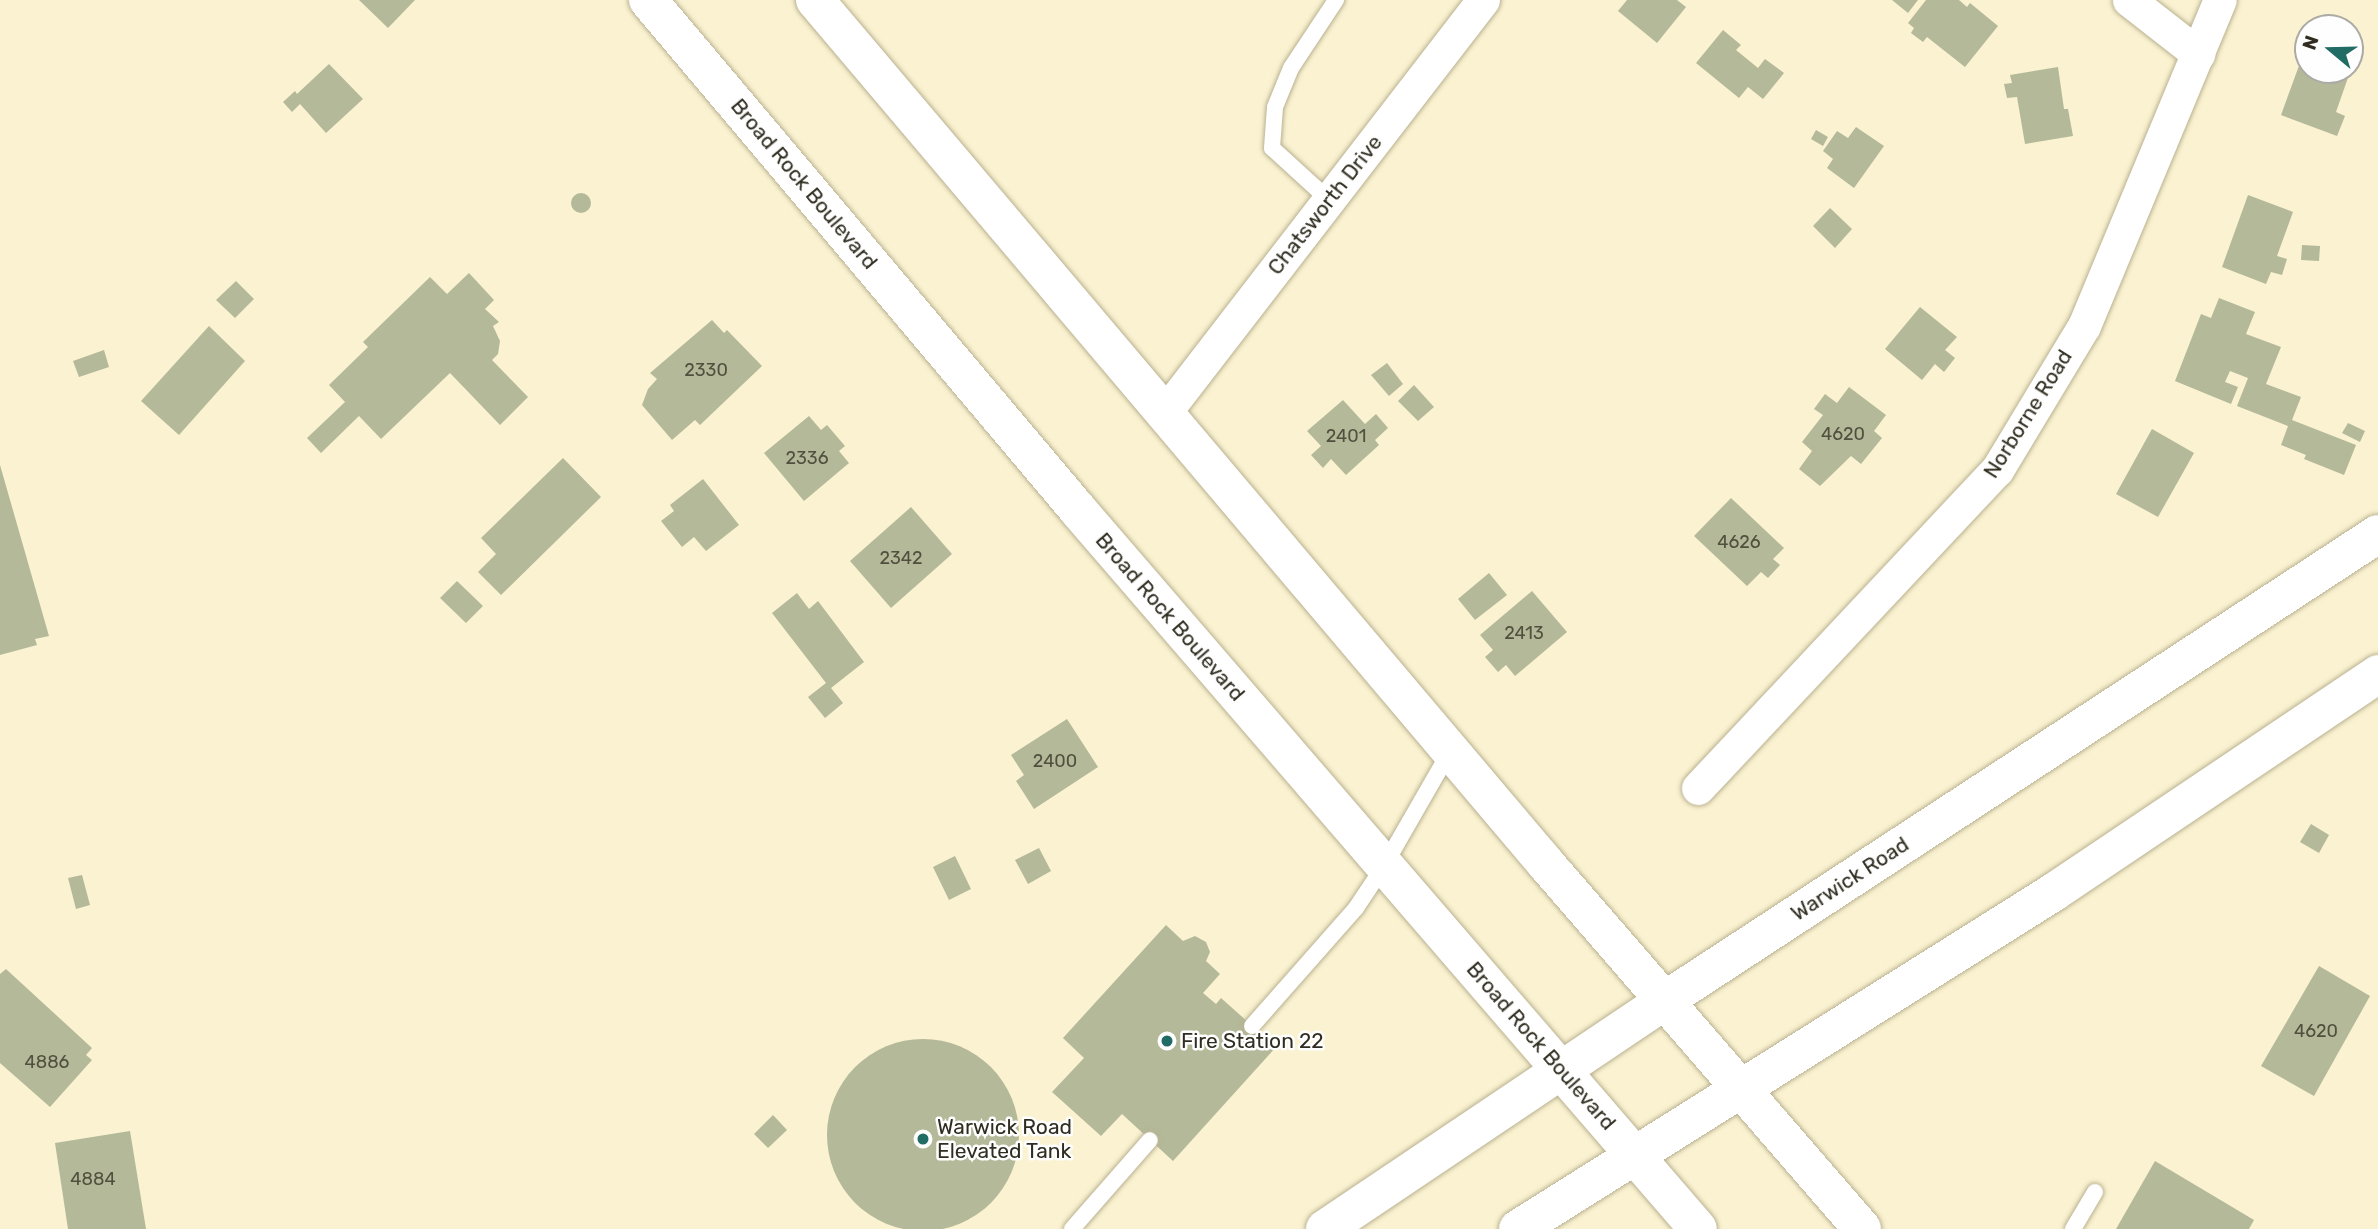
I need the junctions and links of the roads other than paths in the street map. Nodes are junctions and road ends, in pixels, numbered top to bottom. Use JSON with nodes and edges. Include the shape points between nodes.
{"nodes":[{"id":1,"x":648,"y":0,"type":"edge"},
{"id":2,"x":815,"y":0,"type":"edge"},
{"id":3,"x":1336,"y":0,"type":"edge"},
{"id":4,"x":1483,"y":0,"type":"edge"},
{"id":5,"x":2129,"y":0,"type":"edge"},
{"id":6,"x":2220,"y":0,"type":"edge"},
{"id":7,"x":2198,"y":54,"type":"junction"},
{"id":8,"x":1329,"y":200,"type":"junction"},
{"id":9,"x":1166,"y":411,"type":"junction"},
{"id":10,"x":2378,"y":534,"type":"edge"},
{"id":11,"x":2378,"y":674,"type":"edge"},
{"id":12,"x":1451,"y":750,"type":"junction"},
{"id":13,"x":1698,"y":788,"type":"dead end"},
{"id":14,"x":1384,"y":866,"type":"junction"},
{"id":15,"x":1664,"y":1001,"type":"junction"},
{"id":16,"x":1252,"y":1026,"type":"dead end"},
{"id":17,"x":1563,"y":1072,"type":"junction"},
{"id":18,"x":1742,"y":1091,"type":"junction"},
{"id":19,"x":1150,"y":1140,"type":"dead end"},
{"id":20,"x":1637,"y":1156,"type":"junction"},
{"id":21,"x":2095,"y":1192,"type":"dead end"},
{"id":22,"x":1072,"y":1229,"type":"edge"},
{"id":23,"x":1325,"y":1229,"type":"edge"},
{"id":24,"x":1518,"y":1229,"type":"edge"},
{"id":25,"x":1698,"y":1229,"type":"edge"},
{"id":26,"x":1862,"y":1229,"type":"edge"},
{"id":27,"x":2073,"y":1229,"type":"edge"}],
"edges":[{"from":1,"to":14,"type":"main road","name":"Broad Rock Boulevard"},
{"from":2,"to":9,"type":"main road"},
{"from":3,"to":8,"type":"lane","via":[[1291,68],[1275,107],[1272,148]]},
{"from":4,"to":8,"type":"street","name":"Chatsworth Drive"},
{"from":5,"to":7,"type":"street"},
{"from":6,"to":7,"type":"street","name":"Norborne Road"},
{"from":7,"to":13,"type":"street","name":"Norborne Road","via":[[2084,326],[1997,470]]},
{"from":8,"to":9,"type":"street","name":"Chatsworth Drive"},
{"from":9,"to":12,"type":"main road"},
{"from":10,"to":15,"type":"main road","name":"Warwick Road"},
{"from":11,"to":18,"type":"main road","via":[[2054,892]]},
{"from":12,"to":14,"type":"lane"},
{"from":12,"to":15,"type":"main road"},
{"from":14,"to":16,"type":"lane","via":[[1356,908]]},
{"from":14,"to":17,"type":"main road","name":"Broad Rock Boulevard"},
{"from":15,"to":17,"type":"main road","name":"Warwick Road"},
{"from":15,"to":18,"type":"main road"},
{"from":17,"to":20,"type":"main road","name":"Broad Rock Boulevard"},
{"from":17,"to":23,"type":"main road","name":"Warwick Road"},
{"from":18,"to":20,"type":"main road"},
{"from":18,"to":26,"type":"main road"},
{"from":19,"to":22,"type":"lane"},
{"from":20,"to":24,"type":"main road"},
{"from":20,"to":25,"type":"main road","name":"Broad Rock Boulevard"},
{"from":21,"to":27,"type":"lane"}]}
